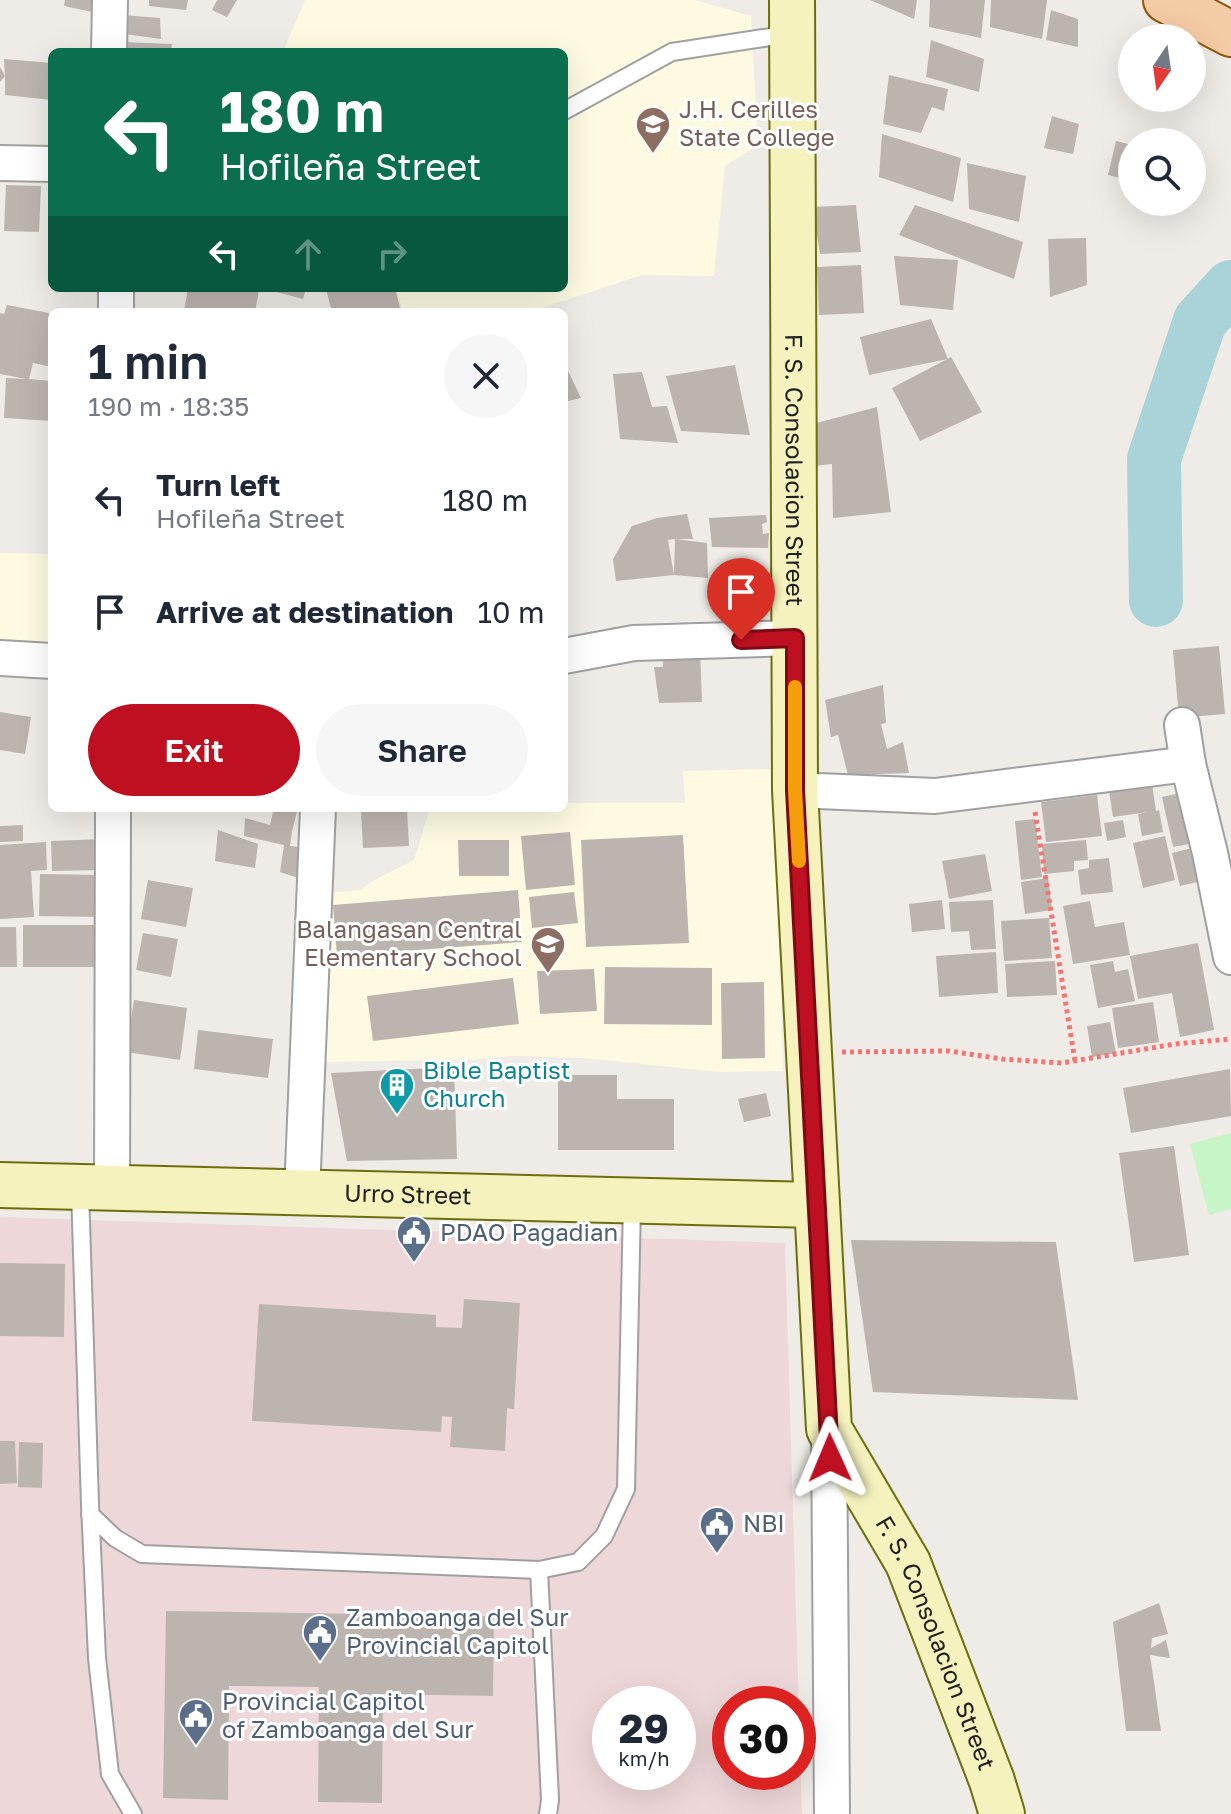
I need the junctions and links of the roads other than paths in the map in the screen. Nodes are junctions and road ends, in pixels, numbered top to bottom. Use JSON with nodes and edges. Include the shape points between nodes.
{"nodes":[{"id":1,"x":110,"y":0,"type":"edge"},
{"id":2,"x":1166,"y":0,"type":"edge"},
{"id":3,"x":792,"y":17,"type":"edge"},
{"id":4,"x":1226,"y":31,"type":"edge"},
{"id":5,"x":109,"y":48,"type":"edge"},
{"id":6,"x":568,"y":109,"type":"edge"},
{"id":7,"x":0,"y":163,"type":"edge"},
{"id":8,"x":48,"y":164,"type":"edge"},
{"id":9,"x":795,"y":638,"type":"junction"},
{"id":10,"x":568,"y":655,"type":"edge"},
{"id":11,"x":0,"y":658,"type":"edge"},
{"id":12,"x":48,"y":661,"type":"edge"},
{"id":13,"x":1182,"y":725,"type":"dead end"},
{"id":14,"x":1188,"y":764,"type":"junction"},
{"id":15,"x":795,"y":790,"type":"junction"},
{"id":16,"x":113,"y":812,"type":"edge"},
{"id":17,"x":318,"y":812,"type":"edge"},
{"id":18,"x":1221,"y":849,"type":"edge"},
{"id":19,"x":1231,"y":957,"type":"edge"},
{"id":20,"x":0,"y":1185,"type":"edge"},
{"id":21,"x":96,"y":1189,"type":"junction"},
{"id":22,"x":302,"y":1193,"type":"junction"},
{"id":23,"x":632,"y":1201,"type":"junction"},
{"id":24,"x":817,"y":1205,"type":"junction"},
{"id":25,"x":829,"y":1429,"type":"junction"},
{"id":26,"x":90,"y":1514,"type":"junction"},
{"id":27,"x":539,"y":1570,"type":"junction"},
{"id":28,"x":133,"y":1814,"type":"edge"},
{"id":29,"x":548,"y":1814,"type":"edge"},
{"id":30,"x":832,"y":1814,"type":"edge"},
{"id":31,"x":1002,"y":1814,"type":"edge"}],
"edges":[{"from":1,"to":5,"type":"street"},
{"from":2,"to":4,"type":"main road"},
{"from":3,"to":6,"type":"lane","via":[[672,52]]},
{"from":3,"to":9,"type":"street","name":"F. S. Consolacion Street"},
{"from":7,"to":8,"type":"street"},
{"from":9,"to":10,"type":"street","via":[[634,643]]},
{"from":9,"to":15,"type":"street","name":"F. S. Consolacion Street"},
{"from":11,"to":12,"type":"street"},
{"from":13,"to":14,"type":"street"},
{"from":14,"to":15,"type":"street","via":[[935,796]]},
{"from":14,"to":18,"type":"street"},
{"from":15,"to":24,"type":"street","name":"F. S. Consolacion Street"},
{"from":16,"to":21,"type":"street"},
{"from":17,"to":22,"type":"street"},
{"from":18,"to":19,"type":"street"},
{"from":20,"to":21,"type":"street","name":"Urro Street"},
{"from":21,"to":22,"type":"street","name":"Urro Street"},
{"from":21,"to":26,"type":"lane"},
{"from":22,"to":23,"type":"street","name":"Urro Street"},
{"from":23,"to":24,"type":"street","name":"Urro Street"},
{"from":23,"to":27,"type":"lane","via":[[626,1489],[604,1536],[578,1562]]},
{"from":24,"to":25,"type":"street","name":"F. S. Consolacion Street"},
{"from":25,"to":30,"type":"street"},
{"from":25,"to":31,"type":"street","name":"F. S. Consolacion Street","via":[[908,1563]]},
{"from":26,"to":27,"type":"lane","via":[[142,1554]]},
{"from":26,"to":28,"type":"lane","via":[[97,1658],[110,1774]]},
{"from":27,"to":29,"type":"lane"}]}
